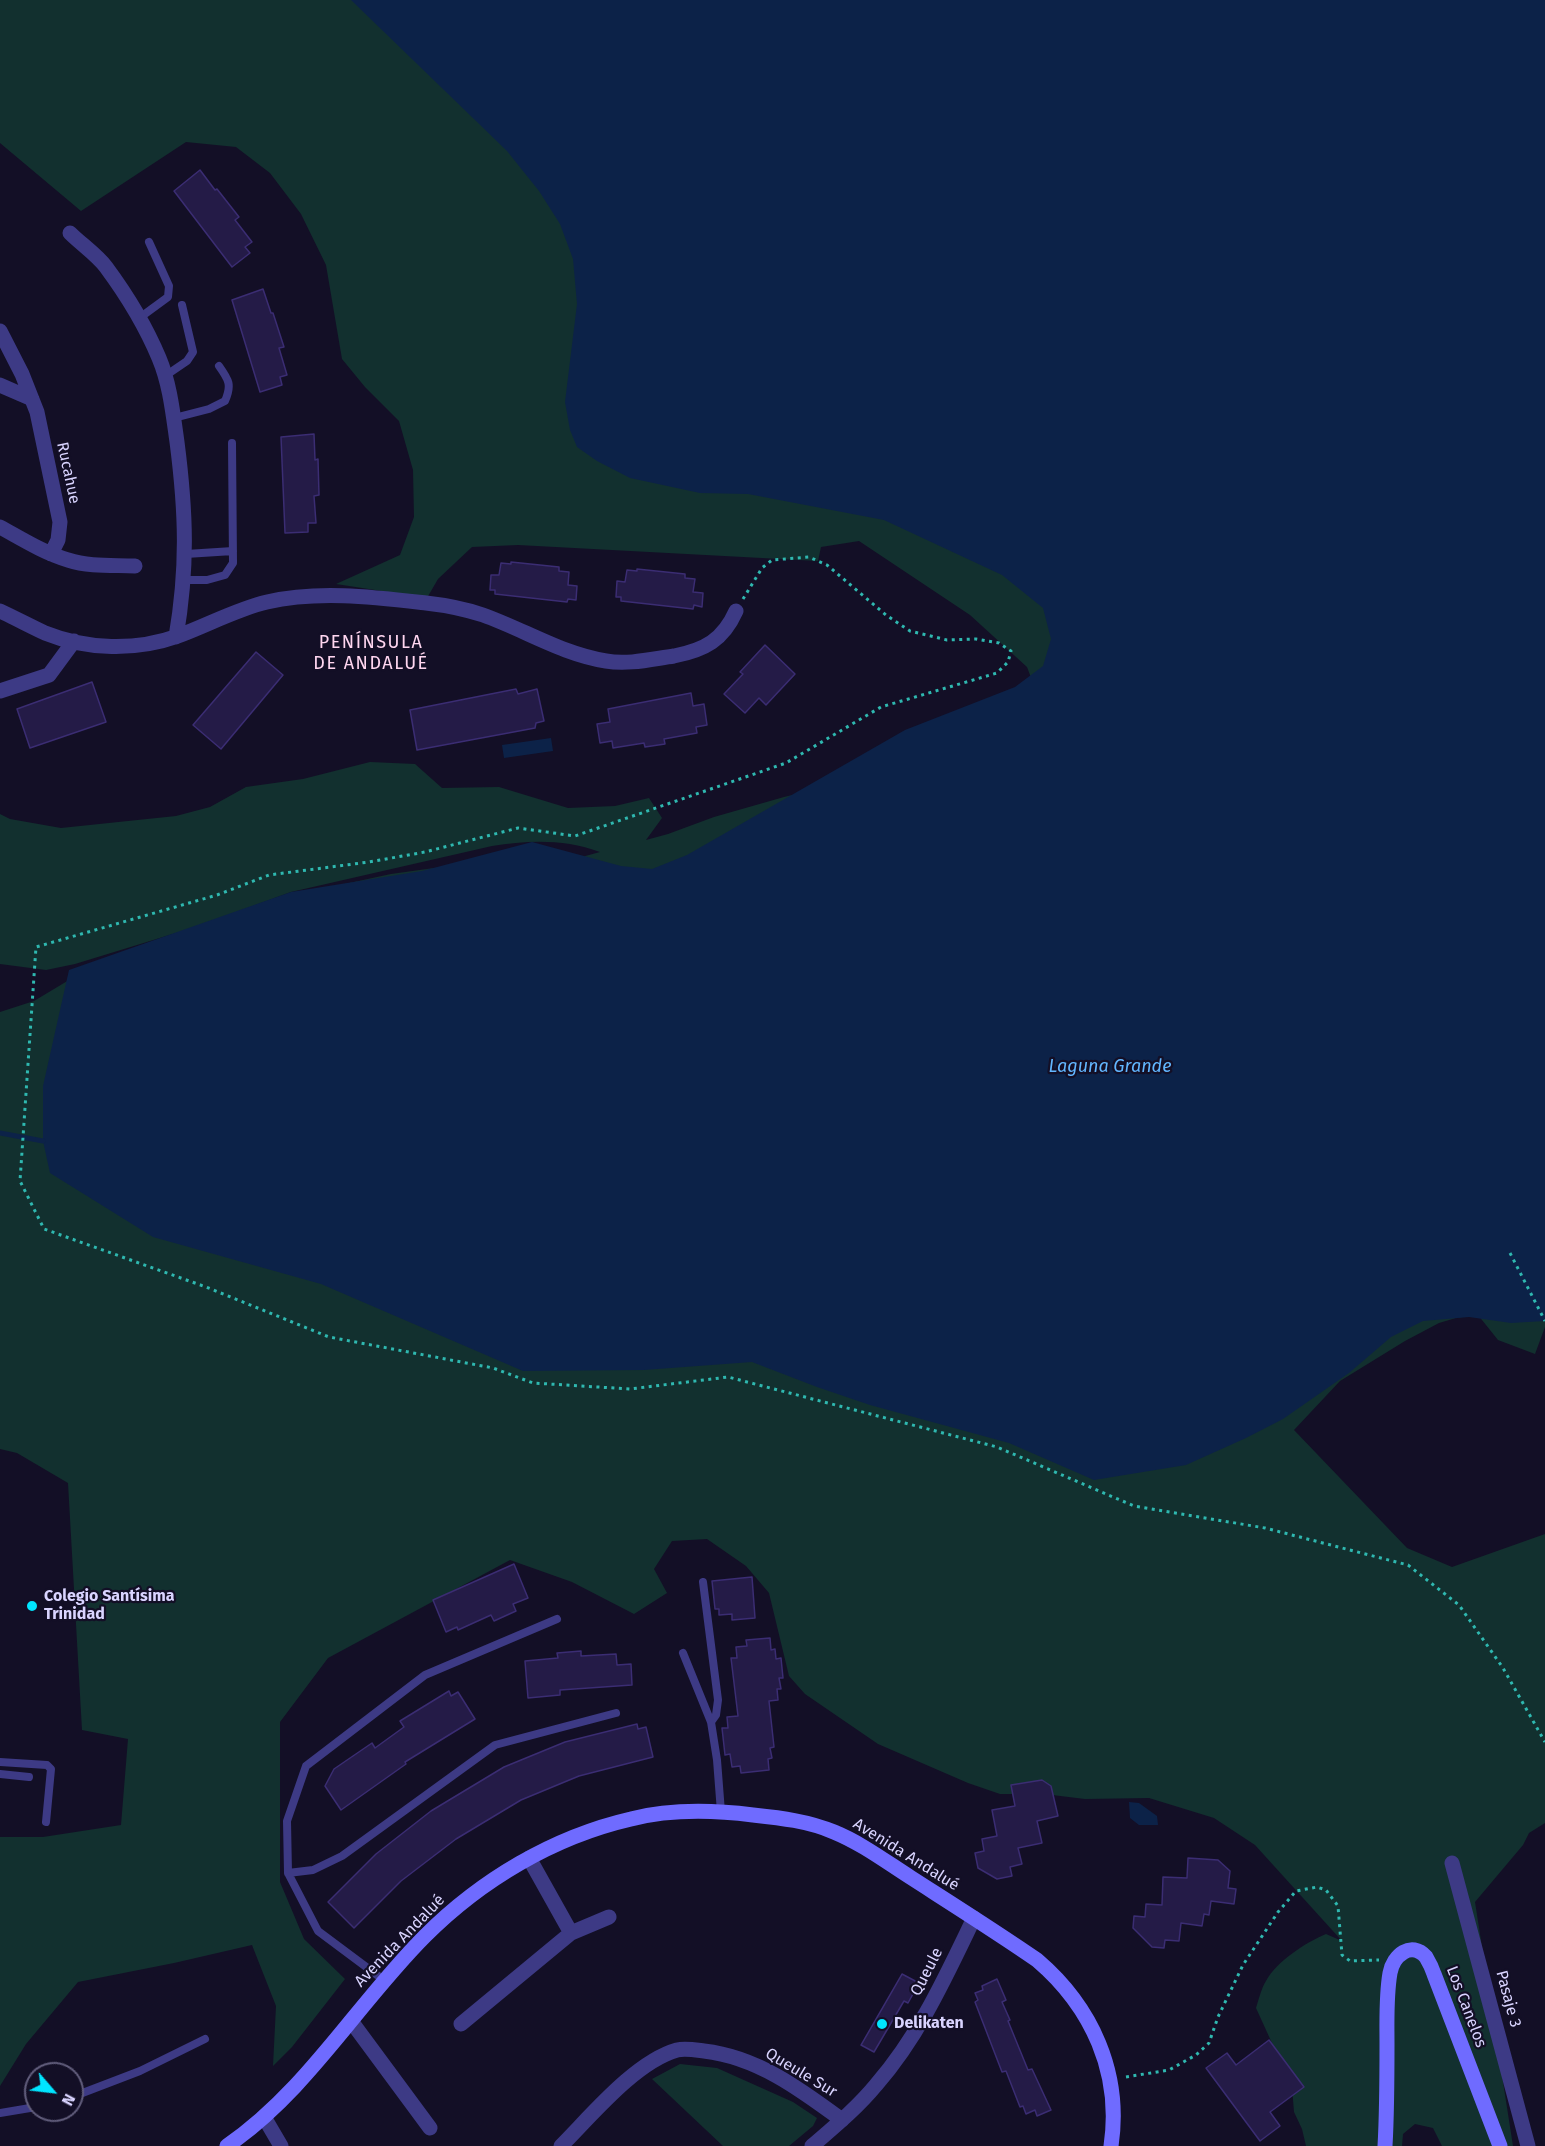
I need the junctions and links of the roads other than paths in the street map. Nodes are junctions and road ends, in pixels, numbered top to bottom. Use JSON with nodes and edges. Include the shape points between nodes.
{"nodes":[{"id":1,"x":70,"y":233,"type":"dead end"},
{"id":2,"x":149,"y":242,"type":"dead end"},
{"id":3,"x":182,"y":305,"type":"dead end"},
{"id":4,"x":138,"y":319,"type":"junction"},
{"id":5,"x":0,"y":331,"type":"edge"},
{"id":6,"x":219,"y":366,"type":"dead end"},
{"id":7,"x":165,"y":376,"type":"junction"},
{"id":8,"x":0,"y":385,"type":"edge"},
{"id":9,"x":32,"y":399,"type":"junction"},
{"id":10,"x":174,"y":418,"type":"junction"},
{"id":11,"x":232,"y":443,"type":"dead end"},
{"id":12,"x":0,"y":527,"type":"edge"},
{"id":13,"x":233,"y":551,"type":"junction"},
{"id":14,"x":51,"y":554,"type":"junction"},
{"id":15,"x":186,"y":554,"type":"junction"},
{"id":16,"x":135,"y":566,"type":"dead end"},
{"id":17,"x":185,"y":580,"type":"junction"},
{"id":18,"x":0,"y":611,"type":"edge"},
{"id":19,"x":736,"y":611,"type":"road end"},
{"id":20,"x":176,"y":636,"type":"junction"},
{"id":21,"x":74,"y":641,"type":"junction"},
{"id":22,"x":0,"y":691,"type":"edge"},
{"id":23,"x":703,"y":1582,"type":"dead end"},
{"id":24,"x":557,"y":1619,"type":"dead end"},
{"id":25,"x":683,"y":1653,"type":"dead end"},
{"id":26,"x":616,"y":1713,"type":"dead end"},
{"id":27,"x":711,"y":1722,"type":"junction"},
{"id":28,"x":0,"y":1762,"type":"edge"},
{"id":29,"x":0,"y":1774,"type":"edge"},
{"id":30,"x":29,"y":1777,"type":"dead end"},
{"id":31,"x":721,"y":1812,"type":"junction"},
{"id":32,"x":46,"y":1822,"type":"dead end"},
{"id":33,"x":529,"y":1858,"type":"junction"},
{"id":34,"x":1452,"y":1863,"type":"dead end"},
{"id":35,"x":288,"y":1874,"type":"junction"},
{"id":36,"x":609,"y":1917,"type":"dead end"},
{"id":37,"x":974,"y":1918,"type":"junction"},
{"id":38,"x":572,"y":1933,"type":"junction"},
{"id":39,"x":385,"y":1981,"type":"junction"},
{"id":40,"x":351,"y":2021,"type":"junction"},
{"id":41,"x":460,"y":2024,"type":"dead end"},
{"id":42,"x":205,"y":2039,"type":"dead end"},
{"id":43,"x":84,"y":2092,"type":"edge"},
{"id":44,"x":24,"y":2109,"type":"edge"},
{"id":45,"x":0,"y":2113,"type":"edge"},
{"id":46,"x":264,"y":2117,"type":"junction"},
{"id":47,"x":842,"y":2120,"type":"junction"},
{"id":48,"x":430,"y":2128,"type":"dead end"},
{"id":49,"x":227,"y":2146,"type":"edge"},
{"id":50,"x":281,"y":2146,"type":"edge"},
{"id":51,"x":561,"y":2146,"type":"edge"},
{"id":52,"x":813,"y":2146,"type":"edge"},
{"id":53,"x":1111,"y":2146,"type":"edge"},
{"id":54,"x":1385,"y":2146,"type":"edge"},
{"id":55,"x":1500,"y":2146,"type":"edge"},
{"id":56,"x":1528,"y":2146,"type":"edge"}],
"edges":[{"from":1,"to":4,"type":"street","via":[[105,265]]},
{"from":2,"to":4,"type":"lane","via":[[169,286],[168,297]]},
{"from":3,"to":7,"type":"lane","via":[[193,352]]},
{"from":4,"to":7,"type":"street"},
{"from":5,"to":9,"type":"street","name":"Rucahue"},
{"from":6,"to":10,"type":"lane","via":[[228,378],[230,390],[225,401]]},
{"from":7,"to":10,"type":"street"},
{"from":8,"to":9,"type":"street"},
{"from":9,"to":14,"type":"street","name":"Rucahue","via":[[60,522]]},
{"from":10,"to":15,"type":"street"},
{"from":11,"to":13,"type":"lane"},
{"from":12,"to":14,"type":"street"},
{"from":13,"to":15,"type":"lane"},
{"from":13,"to":17,"type":"lane","via":[[233,563],[225,575]]},
{"from":14,"to":16,"type":"street","via":[[92,565]]},
{"from":15,"to":17,"type":"street"},
{"from":17,"to":20,"type":"street"},
{"from":18,"to":21,"type":"street","via":[[46,633]]},
{"from":19,"to":20,"type":"street","via":[[729,627],[716,641],[689,653],[646,661],[608,662],[566,651],[481,615],[386,598],[284,599],[243,609]]},
{"from":20,"to":21,"type":"street","via":[[132,646]]},
{"from":21,"to":22,"type":"street","via":[[49,675]]},
{"from":23,"to":27,"type":"lane","via":[[718,1700]]},
{"from":24,"to":35,"type":"lane","via":[[425,1675],[306,1766],[287,1821]]},
{"from":25,"to":27,"type":"lane"},
{"from":26,"to":35,"type":"lane","via":[[495,1744],[342,1856],[313,1870]]},
{"from":27,"to":31,"type":"lane"},
{"from":28,"to":32,"type":"lane","via":[[46,1765],[51,1769]]},
{"from":29,"to":30,"type":"lane"},
{"from":31,"to":33,"type":"street","name":"Avenida Andalué","via":[[668,1813],[631,1819],[578,1836]]},
{"from":31,"to":37,"type":"street","name":"Avenida Andalué","via":[[797,1820],[833,1832],[852,1840]]},
{"from":33,"to":38,"type":"street"},
{"from":33,"to":39,"type":"street","name":"Avenida Andalué","via":[[470,1896],[424,1936]]},
{"from":34,"to":56,"type":"street","name":"Pasaje 3"},
{"from":35,"to":39,"type":"lane","via":[[318,1931]]},
{"from":36,"to":38,"type":"street"},
{"from":37,"to":47,"type":"street","name":"Queule","via":[[908,2043],[876,2086]]},
{"from":37,"to":53,"type":"street","name":"Avenida Andalué","via":[[1037,1960],[1062,1983],[1088,2019],[1110,2079]]},
{"from":38,"to":41,"type":"street"},
{"from":39,"to":40,"type":"street","name":"Avenida Andalué"},
{"from":40,"to":46,"type":"street","name":"Avenida Andalué"},
{"from":40,"to":48,"type":"street"},
{"from":42,"to":43,"type":"lane","via":[[140,2071]]},
{"from":44,"to":45,"type":"lane"},
{"from":46,"to":49,"type":"street","name":"Avenida Andalué"},
{"from":46,"to":50,"type":"street"},
{"from":47,"to":51,"type":"street","name":"Queule Sur","via":[[805,2092],[758,2066],[717,2052],[679,2050],[646,2066],[617,2089]]},
{"from":47,"to":52,"type":"street","name":"Queule"},
{"from":54,"to":55,"type":"street","name":"Los Canelos","via":[[1390,1974],[1395,1959],[1404,1951],[1416,1951],[1429,1963]]}]}
